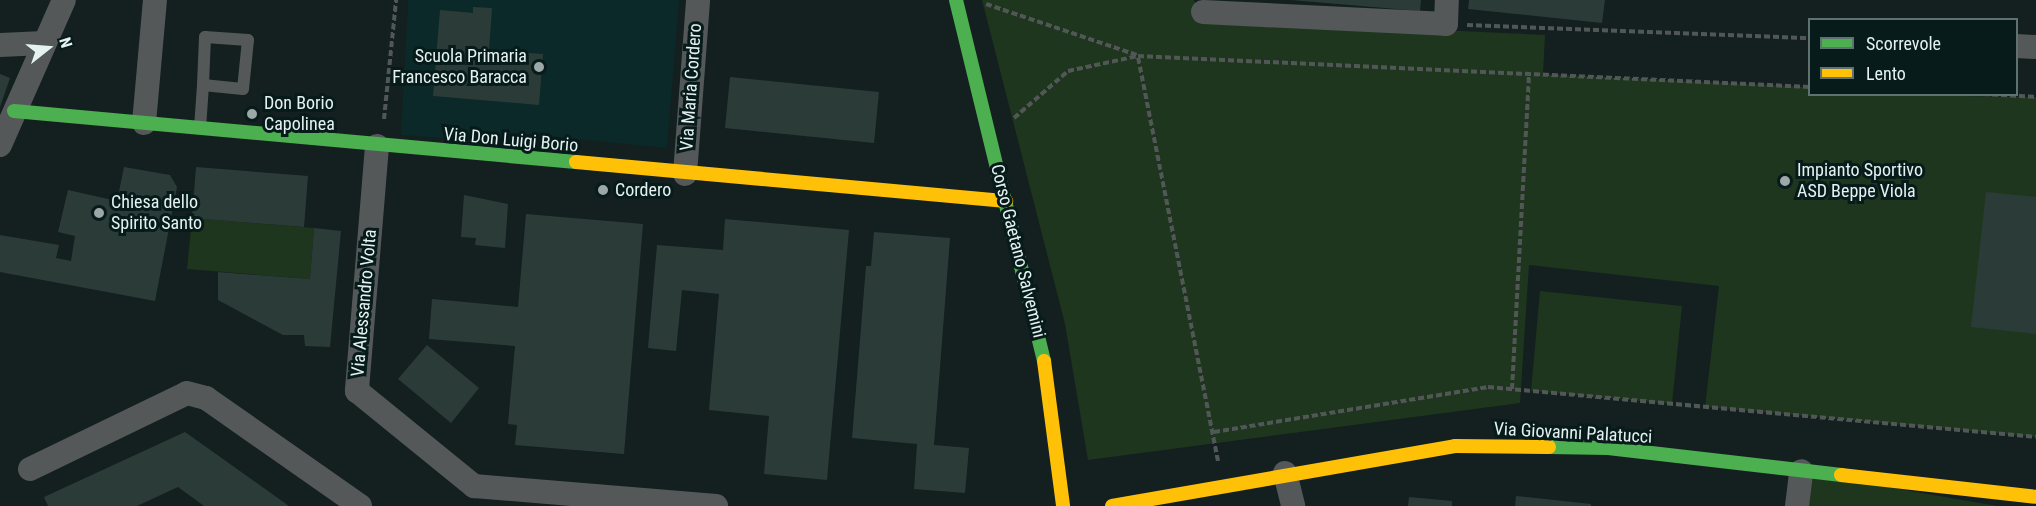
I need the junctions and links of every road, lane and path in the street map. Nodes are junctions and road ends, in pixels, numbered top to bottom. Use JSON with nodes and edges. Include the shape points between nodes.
{"nodes":[{"id":1,"x":64,"y":0,"type":"edge"},
{"id":2,"x":155,"y":0,"type":"edge"},
{"id":3,"x":698,"y":0,"type":"edge"},
{"id":4,"x":956,"y":0,"type":"edge"},
{"id":5,"x":975,"y":0,"type":"edge"},
{"id":6,"x":1203,"y":12,"type":"dead end"},
{"id":7,"x":1446,"y":12,"type":"edge"},
{"id":8,"x":1808,"y":38,"type":"edge"},
{"id":9,"x":44,"y":43,"type":"junction"},
{"id":10,"x":0,"y":45,"type":"edge"},
{"id":11,"x":2018,"y":46,"type":"edge"},
{"id":12,"x":2036,"y":47,"type":"edge"},
{"id":13,"x":1138,"y":56,"type":"junction"},
{"id":14,"x":1528,"y":74,"type":"junction"},
{"id":15,"x":203,"y":85,"type":"junction"},
{"id":16,"x":1808,"y":87,"type":"edge"},
{"id":17,"x":2018,"y":96,"type":"edge"},
{"id":18,"x":2036,"y":97,"type":"edge"},
{"id":19,"x":14,"y":111,"type":"junction"},
{"id":20,"x":144,"y":123,"type":"junction"},
{"id":21,"x":200,"y":129,"type":"junction"},
{"id":22,"x":990,"y":139,"type":"junction"},
{"id":23,"x":0,"y":145,"type":"edge"},
{"id":24,"x":377,"y":146,"type":"junction"},
{"id":25,"x":685,"y":174,"type":"junction"},
{"id":26,"x":1006,"y":201,"type":"junction"},
{"id":27,"x":1512,"y":389,"type":"junction"},
{"id":28,"x":2036,"y":437,"type":"edge"},
{"id":29,"x":30,"y":469,"type":"dead end"},
{"id":30,"x":1801,"y":471,"type":"junction"},
{"id":31,"x":1285,"y":473,"type":"junction"},
{"id":32,"x":2036,"y":497,"type":"edge"},
{"id":33,"x":1143,"y":502,"type":"edge"},
{"id":34,"x":360,"y":506,"type":"edge"},
{"id":35,"x":716,"y":506,"type":"edge"},
{"id":36,"x":1063,"y":506,"type":"edge"},
{"id":37,"x":1112,"y":506,"type":"edge"},
{"id":38,"x":1293,"y":506,"type":"edge"},
{"id":39,"x":1797,"y":506,"type":"edge"}],
"edges":[{"from":1,"to":9,"type":"street"},
{"from":2,"to":20,"type":"street"},
{"from":3,"to":25,"type":"street","name":"Via Maria Cordero"},
{"from":4,"to":22,"type":"street","name":"Corso Gaetano Salvemini"},
{"from":5,"to":13,"type":"path"},
{"from":6,"to":7,"type":"street"},
{"from":7,"to":8,"type":"path"},
{"from":9,"to":10,"type":"street"},
{"from":9,"to":19,"type":"street"},
{"from":11,"to":12,"type":"street"},
{"from":13,"to":14,"type":"path"},
{"from":13,"to":22,"type":"path","via":[[1068,71]]},
{"from":13,"to":27,"type":"path","via":[[1214,432],[1488,387]]},
{"from":14,"to":16,"type":"path"},
{"from":14,"to":27,"type":"path"},
{"from":15,"to":15,"type":"lane","via":[[243,89],[248,40],[206,37]]},
{"from":15,"to":21,"type":"lane"},
{"from":17,"to":18,"type":"path"},
{"from":19,"to":20,"type":"street","name":"Via Don Luigi Borio"},
{"from":19,"to":23,"type":"street"},
{"from":20,"to":21,"type":"street","name":"Via Don Luigi Borio"},
{"from":21,"to":24,"type":"street","name":"Via Don Luigi Borio"},
{"from":22,"to":26,"type":"street","name":"Corso Gaetano Salvemini"},
{"from":24,"to":25,"type":"street","name":"Via Don Luigi Borio"},
{"from":24,"to":35,"type":"street","name":"Via Alessandro Volta","via":[[357,391],[474,486]]},
{"from":25,"to":26,"type":"street","name":"Via Don Luigi Borio"},
{"from":26,"to":36,"type":"street","name":"Corso Gaetano Salvemini","via":[[1044,362]]},
{"from":27,"to":28,"type":"path"},
{"from":29,"to":34,"type":"street","via":[[187,393],[206,398]]},
{"from":30,"to":31,"type":"street","name":"Via Giovanni Palatucci","via":[[1608,448],[1455,446]]},
{"from":30,"to":32,"type":"street","name":"Via Giovanni Palatucci"},
{"from":30,"to":39,"type":"street"},
{"from":31,"to":33,"type":"street","name":"Via Giovanni Palatucci"},
{"from":31,"to":38,"type":"street"},
{"from":33,"to":37,"type":"street","name":"Via Giovanni Palatucci"}]}
